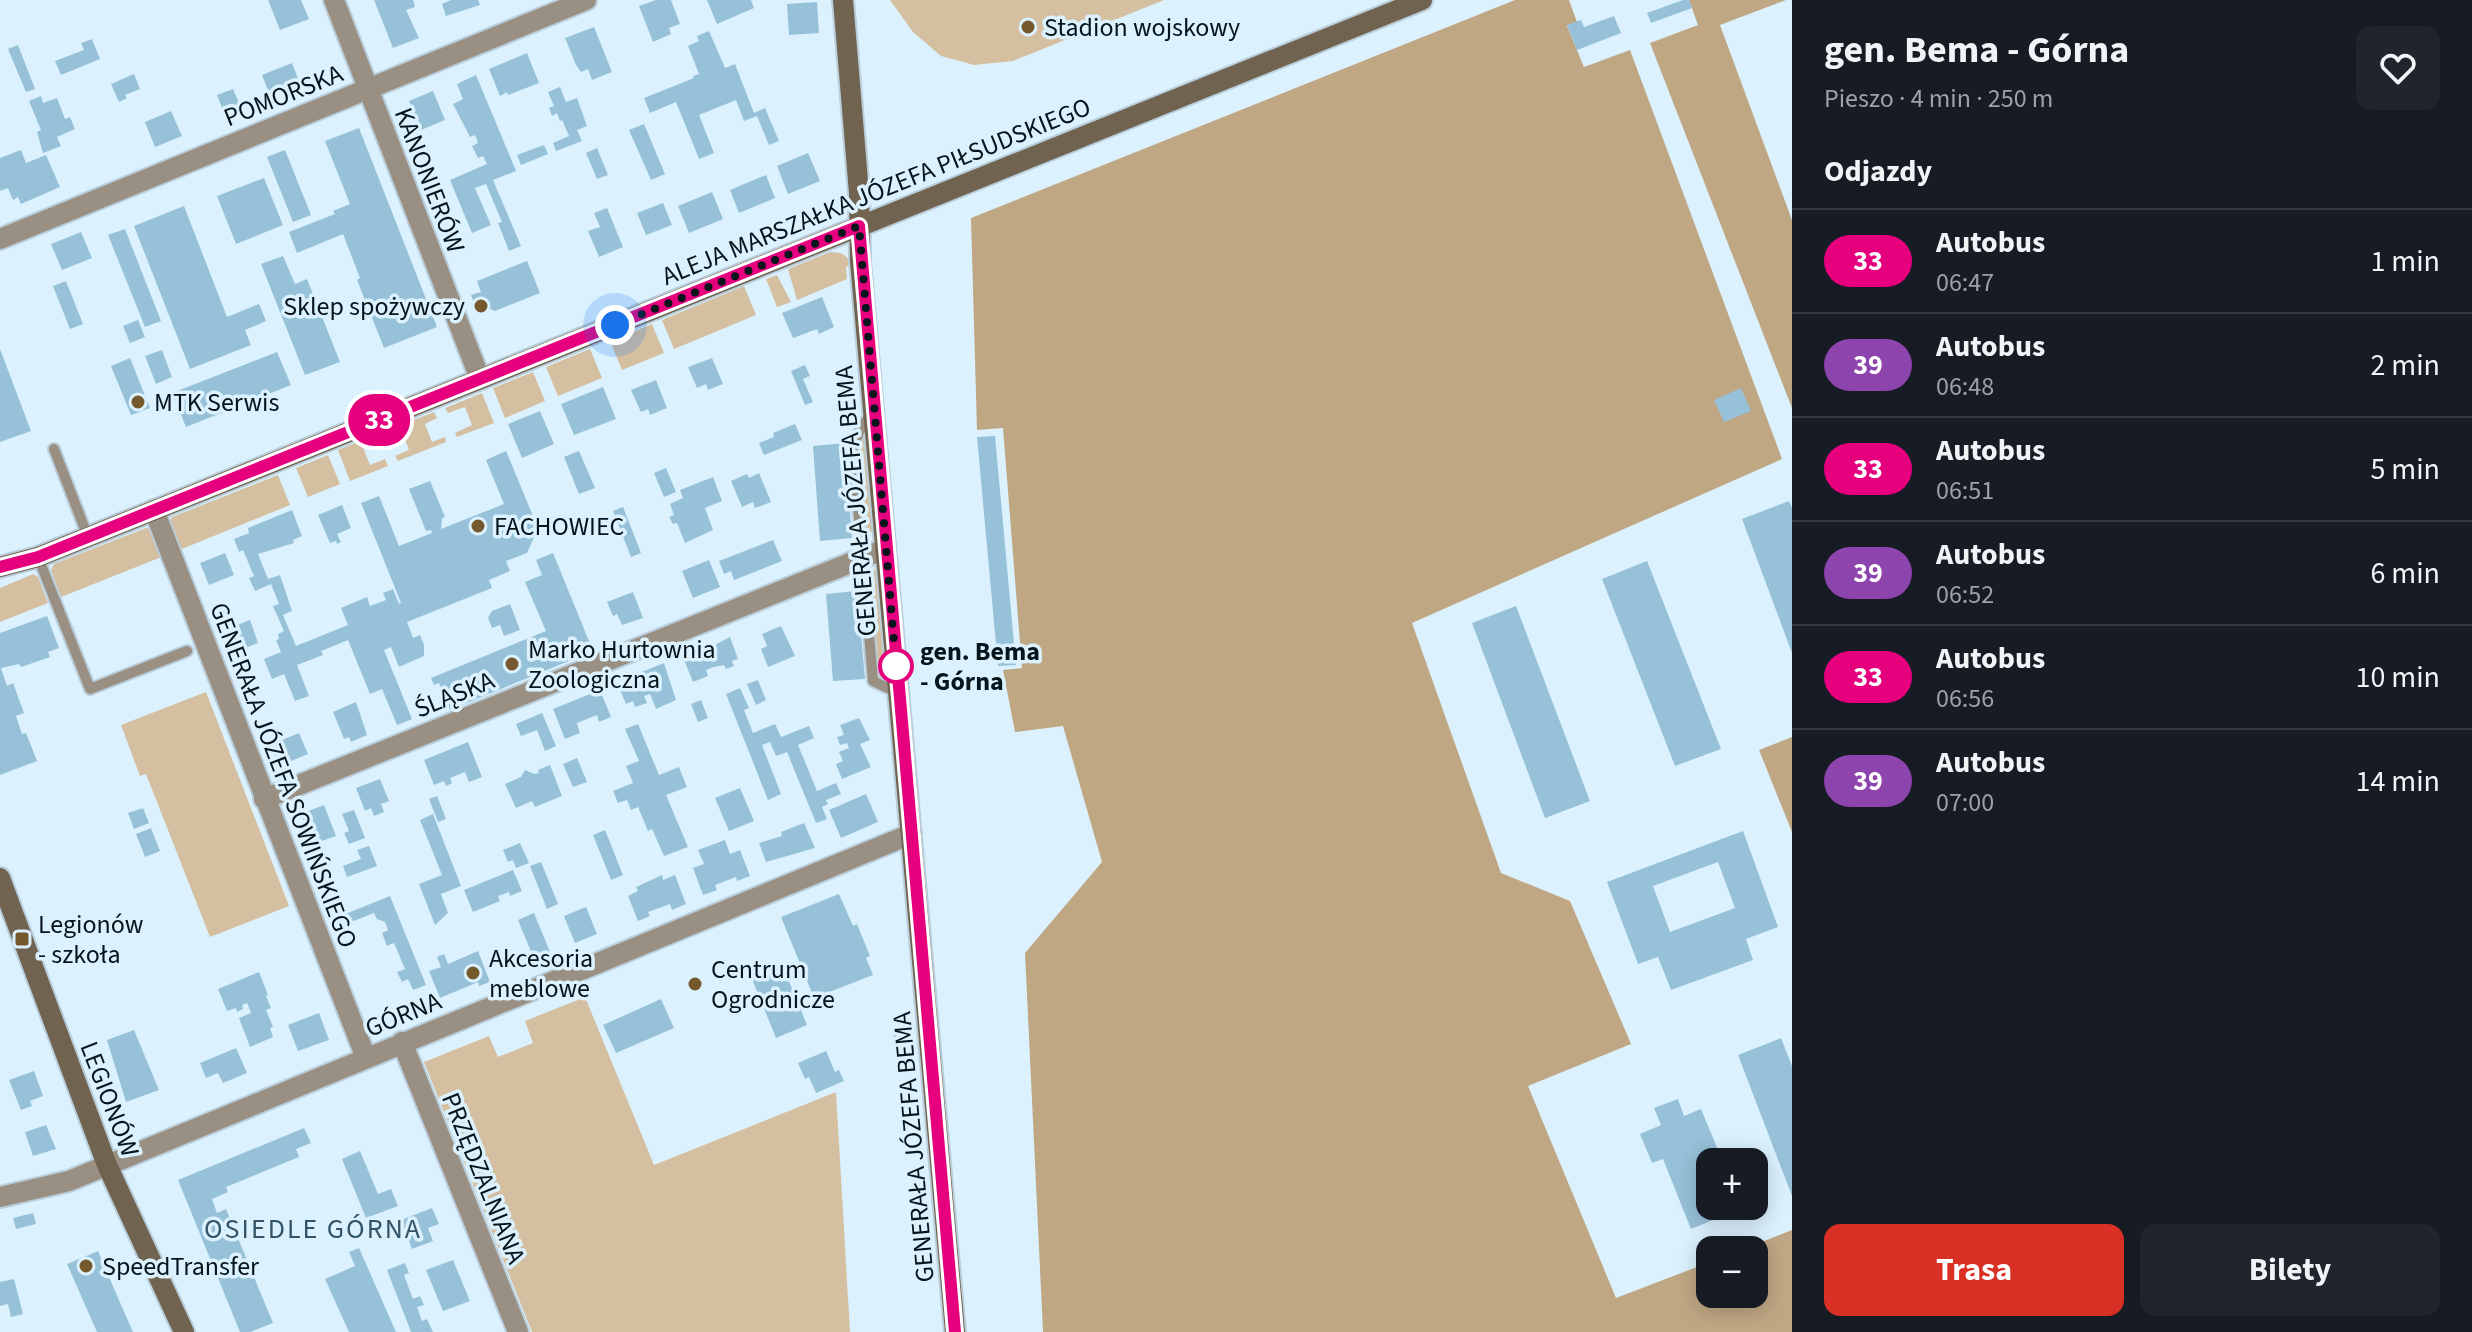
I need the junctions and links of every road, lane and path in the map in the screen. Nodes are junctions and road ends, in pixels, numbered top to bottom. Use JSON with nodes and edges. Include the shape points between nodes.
{"nodes":[{"id":1,"x":334,"y":0,"type":"edge"},
{"id":2,"x":586,"y":0,"type":"edge"},
{"id":3,"x":843,"y":0,"type":"edge"},
{"id":4,"x":1422,"y":0,"type":"edge"},
{"id":5,"x":367,"y":89,"type":"junction"},
{"id":6,"x":859,"y":226,"type":"junction"},
{"id":7,"x":0,"y":239,"type":"edge"},
{"id":8,"x":480,"y":379,"type":"junction"},
{"id":9,"x":873,"y":410,"type":"junction"},
{"id":10,"x":54,"y":449,"type":"dead end"},
{"id":11,"x":154,"y":510,"type":"junction"},
{"id":12,"x":88,"y":537,"type":"junction"},
{"id":13,"x":885,"y":549,"type":"junction"},
{"id":14,"x":38,"y":557,"type":"junction"},
{"id":15,"x":863,"y":558,"type":"junction"},
{"id":16,"x":0,"y":567,"type":"edge"},
{"id":17,"x":0,"y":579,"type":"edge"},
{"id":18,"x":187,"y":651,"type":"dead end"},
{"id":19,"x":898,"y":693,"type":"junction"},
{"id":20,"x":264,"y":799,"type":"junction"},
{"id":21,"x":911,"y":834,"type":"junction"},
{"id":22,"x":0,"y":878,"type":"edge"},
{"id":23,"x":402,"y":1042,"type":"junction"},
{"id":24,"x":366,"y":1058,"type":"junction"},
{"id":25,"x":107,"y":1165,"type":"junction"},
{"id":26,"x":0,"y":1197,"type":"edge"},
{"id":27,"x":184,"y":1332,"type":"edge"},
{"id":28,"x":518,"y":1332,"type":"edge"},
{"id":29,"x":955,"y":1332,"type":"edge"}],
"edges":[{"from":1,"to":5,"type":"street","name":"KANONIERÓW"},
{"from":2,"to":5,"type":"street","name":"POMORSKA"},
{"from":3,"to":6,"type":"street","name":"GENERAŁA JÓZEFA BEMA"},
{"from":4,"to":6,"type":"street","name":"ALEJA MARSZAŁKA JÓZEFA PIŁSUDSKIEGO"},
{"from":5,"to":7,"type":"street","name":"POMORSKA"},
{"from":5,"to":8,"type":"street","name":"KANONIERÓW"},
{"from":6,"to":8,"type":"street","name":"ALEJA MARSZAŁKA JÓZEFA PIŁSUDSKIEGO"},
{"from":6,"to":9,"type":"street","name":"GENERAŁA JÓZEFA BEMA"},
{"from":8,"to":11,"type":"street","name":"ALEJA MARSZAŁKA JÓZEFA PIŁSUDSKIEGO"},
{"from":9,"to":13,"type":"street","name":"GENERAŁA JÓZEFA BEMA"},
{"from":9,"to":15,"type":"lane","via":[[853,448]]},
{"from":10,"to":12,"type":"lane"},
{"from":11,"to":12,"type":"street","name":"ALEJA MARSZAŁKA JÓZEFA PIŁSUDSKIEGO"},
{"from":11,"to":20,"type":"street","name":"GENERAŁA JÓZEFA SOWIŃSKIEGO"},
{"from":12,"to":14,"type":"street","name":"ALEJA MARSZAŁKA JÓZEFA PIŁSUDSKIEGO"},
{"from":13,"to":15,"type":"street","name":"ŚLĄSKA"},
{"from":13,"to":19,"type":"street","name":"GENERAŁA JÓZEFA BEMA"},
{"from":14,"to":16,"type":"street","name":"ALEJA MARSZAŁKA JÓZEFA PIŁSUDSKIEGO"},
{"from":14,"to":17,"type":"street","name":"ALEJA MARSZAŁKA JÓZEFA PIŁSUDSKIEGO"},
{"from":14,"to":18,"type":"lane","via":[[90,689]]},
{"from":15,"to":19,"type":"lane","via":[[873,681]]},
{"from":15,"to":20,"type":"street","name":"ŚLĄSKA"},
{"from":19,"to":21,"type":"street","name":"GENERAŁA JÓZEFA BEMA"},
{"from":20,"to":24,"type":"street","name":"GENERAŁA JÓZEFA SOWIŃSKIEGO"},
{"from":21,"to":23,"type":"street","name":"GÓRNA"},
{"from":21,"to":29,"type":"street","name":"GENERAŁA JÓZEFA BEMA"},
{"from":22,"to":25,"type":"street","name":"LEGIONÓW"},
{"from":23,"to":24,"type":"street","name":"GÓRNA"},
{"from":23,"to":28,"type":"street","name":"PRZĘDZALNIANA"},
{"from":24,"to":25,"type":"street","name":"GÓRNA"},
{"from":25,"to":26,"type":"street","name":"GÓRNA","via":[[69,1181]]},
{"from":25,"to":27,"type":"street","name":"LEGIONÓW"}]}
